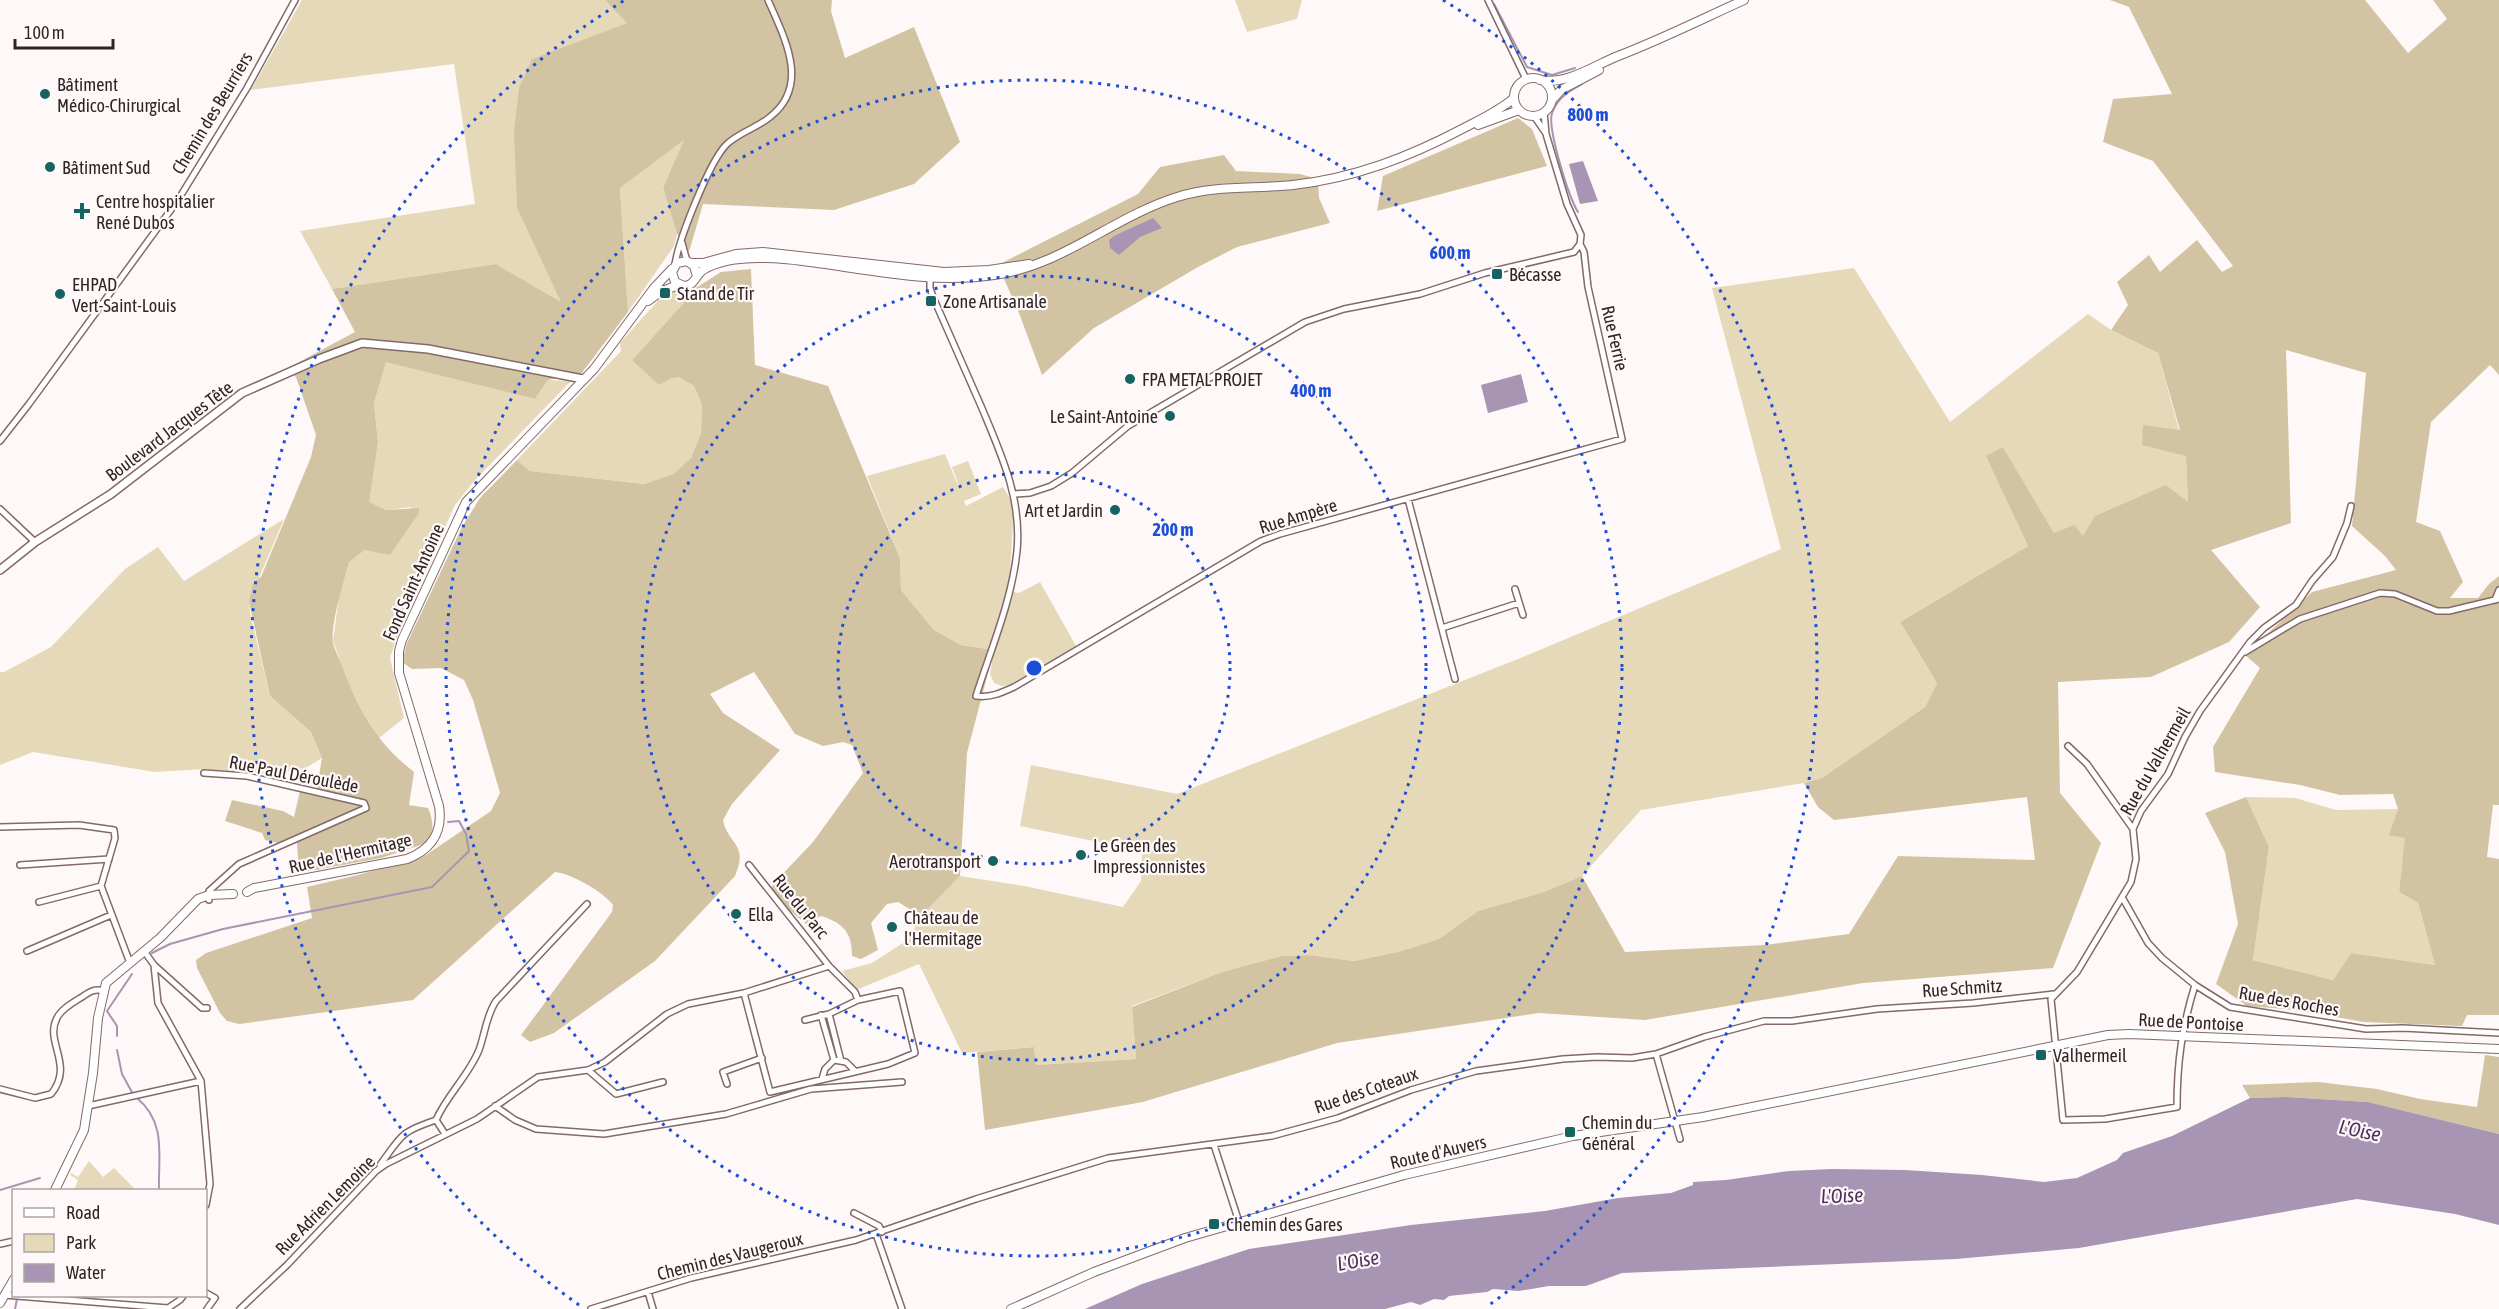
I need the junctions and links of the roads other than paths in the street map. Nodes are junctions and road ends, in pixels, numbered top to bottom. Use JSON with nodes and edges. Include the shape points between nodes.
{"nodes":[{"id":1,"x":295,"y":0,"type":"edge"},
{"id":2,"x":768,"y":0,"type":"edge"},
{"id":3,"x":1488,"y":0,"type":"edge"},
{"id":4,"x":1744,"y":0,"type":"edge"},
{"id":5,"x":1626,"y":54,"type":"junction"},
{"id":6,"x":1526,"y":80,"type":"junction"},
{"id":7,"x":1540,"y":80,"type":"junction"},
{"id":8,"x":1514,"y":98,"type":"junction"},
{"id":9,"x":1550,"y":102,"type":"junction"},
{"id":10,"x":1519,"y":110,"type":"junction"},
{"id":11,"x":1544,"y":112,"type":"junction"},
{"id":12,"x":1534,"y":116,"type":"junction"},
{"id":13,"x":1546,"y":134,"type":"junction"},
{"id":14,"x":1443,"y":139,"type":"junction"},
{"id":15,"x":683,"y":239,"type":"junction"},
{"id":16,"x":1580,"y":244,"type":"junction"},
{"id":17,"x":689,"y":262,"type":"junction"},
{"id":18,"x":674,"y":267,"type":"junction"},
{"id":19,"x":930,"y":275,"type":"junction"},
{"id":20,"x":697,"y":276,"type":"junction"},
{"id":21,"x":678,"y":285,"type":"junction"},
{"id":22,"x":639,"y":310,"type":"junction"},
{"id":23,"x":583,"y":379,"type":"junction"},
{"id":24,"x":1622,"y":440,"type":"joint"},
{"id":25,"x":0,"y":441,"type":"edge"},
{"id":26,"x":1014,"y":494,"type":"junction"},
{"id":27,"x":1408,"y":499,"type":"junction"},
{"id":28,"x":2351,"y":506,"type":"dead end"},
{"id":29,"x":0,"y":509,"type":"edge"},
{"id":30,"x":35,"y":542,"type":"junction"},
{"id":31,"x":0,"y":570,"type":"edge"},
{"id":32,"x":1515,"y":589,"type":"dead end"},
{"id":33,"x":2499,"y":590,"type":"edge"},
{"id":34,"x":2497,"y":599,"type":"edge"},
{"id":35,"x":1519,"y":603,"type":"junction"},
{"id":36,"x":1523,"y":615,"type":"dead end"},
{"id":37,"x":1442,"y":628,"type":"junction"},
{"id":38,"x":2238,"y":656,"type":"junction"},
{"id":39,"x":1455,"y":679,"type":"dead end"},
{"id":40,"x":2068,"y":746,"type":"dead end"},
{"id":41,"x":429,"y":772,"type":"joint"},
{"id":42,"x":204,"y":773,"type":"dead end"},
{"id":43,"x":0,"y":827,"type":"edge"},
{"id":44,"x":2133,"y":829,"type":"junction"},
{"id":45,"x":109,"y":859,"type":"junction"},
{"id":46,"x":749,"y":865,"type":"dead end"},
{"id":47,"x":20,"y":866,"type":"dead end"},
{"id":48,"x":101,"y":886,"type":"junction"},
{"id":49,"x":2121,"y":897,"type":"junction"},
{"id":50,"x":208,"y":898,"type":"junction"},
{"id":51,"x":39,"y":902,"type":"dead end"},
{"id":52,"x":587,"y":904,"type":"dead end"},
{"id":53,"x":111,"y":915,"type":"junction"},
{"id":54,"x":146,"y":948,"type":"junction"},
{"id":55,"x":27,"y":951,"type":"dead end"},
{"id":56,"x":130,"y":963,"type":"junction"},
{"id":57,"x":154,"y":965,"type":"junction"},
{"id":58,"x":830,"y":966,"type":"junction"},
{"id":59,"x":2195,"y":985,"type":"junction"},
{"id":60,"x":104,"y":991,"type":"junction"},
{"id":61,"x":744,"y":993,"type":"junction"},
{"id":62,"x":2054,"y":994,"type":"junction"},
{"id":63,"x":858,"y":1000,"type":"junction"},
{"id":64,"x":207,"y":1008,"type":"dead end"},
{"id":65,"x":1872,"y":1010,"type":"joint"},
{"id":66,"x":829,"y":1014,"type":"junction"},
{"id":67,"x":821,"y":1015,"type":"junction"},
{"id":68,"x":806,"y":1020,"type":"dead end"},
{"id":69,"x":2499,"y":1033,"type":"edge"},
{"id":70,"x":2181,"y":1036,"type":"junction"},
{"id":71,"x":2055,"y":1045,"type":"junction"},
{"id":72,"x":2499,"y":1049,"type":"edge"},
{"id":73,"x":1656,"y":1054,"type":"junction"},
{"id":74,"x":762,"y":1059,"type":"junction"},
{"id":75,"x":837,"y":1061,"type":"junction"},
{"id":76,"x":588,"y":1070,"type":"junction"},
{"id":77,"x":855,"y":1071,"type":"junction"},
{"id":78,"x":822,"y":1079,"type":"junction"},
{"id":79,"x":1887,"y":1079,"type":"joint"},
{"id":80,"x":201,"y":1081,"type":"junction"},
{"id":81,"x":663,"y":1082,"type":"dead end"},
{"id":82,"x":902,"y":1082,"type":"dead end"},
{"id":83,"x":727,"y":1084,"type":"dead end"},
{"id":84,"x":0,"y":1089,"type":"edge"},
{"id":85,"x":495,"y":1106,"type":"junction"},
{"id":86,"x":88,"y":1109,"type":"junction"},
{"id":87,"x":436,"y":1120,"type":"junction"},
{"id":88,"x":1675,"y":1122,"type":"junction"},
{"id":89,"x":446,"y":1134,"type":"junction"},
{"id":90,"x":1680,"y":1139,"type":"dead end"},
{"id":91,"x":1214,"y":1145,"type":"junction"},
{"id":92,"x":376,"y":1171,"type":"junction"},
{"id":93,"x":56,"y":1189,"type":"edge"},
{"id":94,"x":207,"y":1199,"type":"edge"},
{"id":95,"x":854,"y":1213,"type":"dead end"},
{"id":96,"x":1239,"y":1222,"type":"junction"},
{"id":97,"x":879,"y":1233,"type":"junction"},
{"id":98,"x":12,"y":1283,"type":"edge"},
{"id":99,"x":648,"y":1292,"type":"junction"},
{"id":100,"x":207,"y":1294,"type":"edge"},
{"id":101,"x":182,"y":1297,"type":"edge"},
{"id":102,"x":2,"y":1299,"type":"edge"},
{"id":103,"x":207,"y":1309,"type":"edge"},
{"id":104,"x":240,"y":1309,"type":"edge"},
{"id":105,"x":591,"y":1309,"type":"edge"},
{"id":106,"x":653,"y":1309,"type":"edge"},
{"id":107,"x":902,"y":1309,"type":"edge"},
{"id":108,"x":1011,"y":1309,"type":"edge"}],
"edges":[{"from":1,"to":25,"type":"street","name":"Chemin des Beurriers","via":[[247,88],[178,200]]},
{"from":2,"to":15,"type":"street","via":[[792,61],[789,91],[774,114],[731,140],[719,154]]},
{"from":3,"to":6,"type":"street"},
{"from":4,"to":5,"type":"main road"},
{"from":5,"to":7,"type":"main road","via":[[1561,80]]},
{"from":5,"to":9,"type":"main road","via":[[1561,90]]},
{"from":6,"to":7,"type":"main road"},
{"from":6,"to":8,"type":"main road","via":[[1517,87]]},
{"from":7,"to":9,"type":"main road","via":[[1549,88]]},
{"from":8,"to":10,"type":"main road"},
{"from":8,"to":14,"type":"main road"},
{"from":9,"to":11,"type":"main road"},
{"from":10,"to":12,"type":"main road"},
{"from":10,"to":14,"type":"main road"},
{"from":11,"to":12,"type":"main road"},
{"from":11,"to":13,"type":"street"},
{"from":12,"to":13,"type":"street"},
{"from":13,"to":16,"type":"street","name":"Rue Ferrie","via":[[1567,204],[1581,233]]},
{"from":14,"to":19,"type":"main road","via":[[1384,165],[1342,178],[1177,197],[1054,257],[1017,269]]},
{"from":15,"to":17,"type":"street"},
{"from":15,"to":18,"type":"street"},
{"from":16,"to":24,"type":"street","name":"Rue Ferrie"},
{"from":16,"to":26,"type":"street","via":[[1572,253],[1305,322],[1128,426],[1051,486]]},
{"from":17,"to":18,"type":"main road"},
{"from":17,"to":19,"type":"main road","via":[[774,252]]},
{"from":17,"to":20,"type":"main road","via":[[696,268]]},
{"from":18,"to":21,"type":"main road","via":[[672,277]]},
{"from":18,"to":22,"type":"main road"},
{"from":19,"to":20,"type":"main road","via":[[763,257],[717,264]]},
{"from":19,"to":26,"type":"street","via":[[931,291],[1000,449]]},
{"from":20,"to":21,"type":"main road","via":[[689,286]]},
{"from":21,"to":22,"type":"main road","via":[[660,292]]},
{"from":22,"to":23,"type":"main road"},
{"from":23,"to":30,"type":"street","name":"Boulevard Jacques Tête","via":[[428,349],[362,343],[242,393],[111,494]]},
{"from":23,"to":41,"type":"main road","name":"Fond Saint-Antoine","via":[[462,508],[399,651],[400,678]]},
{"from":24,"to":27,"type":"street","name":"Rue Ampère"},
{"from":26,"to":27,"type":"street","name":"Rue Ampère","via":[[1018,531],[1015,564],[976,696],[1004,692],[1262,541]]},
{"from":27,"to":37,"type":"street"},
{"from":28,"to":38,"type":"street","name":"Rue du Valhermeil","via":[[2332,557],[2296,605],[2264,628]]},
{"from":29,"to":30,"type":"street"},
{"from":30,"to":31,"type":"street","name":"Boulevard Jacques Tête"},
{"from":32,"to":35,"type":"street"},
{"from":33,"to":34,"type":"street"},
{"from":34,"to":38,"type":"street","name":"Rue du Valhermeil","via":[[2437,611],[2395,594],[2380,594],[2300,619]]},
{"from":35,"to":36,"type":"street"},
{"from":35,"to":37,"type":"street"},
{"from":37,"to":39,"type":"street"},
{"from":38,"to":44,"type":"street","name":"Rue du Valhermeil","via":[[2200,711],[2168,774]]},
{"from":40,"to":44,"type":"street","via":[[2087,764]]},
{"from":41,"to":50,"type":"main road","name":"Rue de l'Hermitage","via":[[441,824],[433,841],[420,853],[407,859]]},
{"from":42,"to":50,"type":"street","name":"Rue Paul Déroulède","via":[[247,776],[364,803],[366,808],[239,864],[209,891]]},
{"from":43,"to":45,"type":"street","via":[[110,828],[115,838]]},
{"from":44,"to":49,"type":"street","name":"Rue du Valhermeil","via":[[2135,872]]},
{"from":45,"to":47,"type":"street"},
{"from":45,"to":48,"type":"street"},
{"from":46,"to":58,"type":"street","name":"Rue du Parc"},
{"from":48,"to":51,"type":"street"},
{"from":48,"to":53,"type":"street"},
{"from":49,"to":59,"type":"street","name":"Rue des Roches","via":[[2148,943]]},
{"from":49,"to":62,"type":"street","name":"Rue du Valhermeil","via":[[2077,972]]},
{"from":50,"to":54,"type":"main road","name":"Rue de l'Hermitage","via":[[187,910]]},
{"from":52,"to":87,"type":"street","via":[[496,1000],[478,1052]]},
{"from":53,"to":55,"type":"street"},
{"from":53,"to":56,"type":"street"},
{"from":54,"to":56,"type":"main road","name":"Rue de l'Hermitage"},
{"from":54,"to":57,"type":"street"},
{"from":56,"to":60,"type":"main road","name":"Rue de l'Hermitage","via":[[109,979]]},
{"from":57,"to":64,"type":"street","via":[[202,1008]]},
{"from":57,"to":80,"type":"street","via":[[158,1003]]},
{"from":58,"to":61,"type":"street","name":"Rue Adrien Lemoine"},
{"from":58,"to":63,"type":"street","name":"Rue du Parc"},
{"from":59,"to":69,"type":"street","name":"Rue des Roches","via":[[2241,1010],[2366,1029]]},
{"from":59,"to":70,"type":"street"},
{"from":60,"to":84,"type":"street","via":[[87,993],[57,1017],[54,1028],[62,1074],[51,1094],[35,1098]]},
{"from":60,"to":86,"type":"main road","name":"Rue de l'Hermitage"},
{"from":61,"to":74,"type":"street"},
{"from":61,"to":76,"type":"street","name":"Rue Adrien Lemoine","via":[[688,1004],[667,1014],[605,1062]]},
{"from":62,"to":65,"type":"street","name":"Rue Schmitz"},
{"from":62,"to":71,"type":"street","via":[[2051,1004]]},
{"from":63,"to":66,"type":"street"},
{"from":63,"to":77,"type":"street","via":[[900,991],[915,1053]]},
{"from":65,"to":73,"type":"street","name":"Rue des Coteaux","via":[[1753,1023]]},
{"from":66,"to":67,"type":"street"},
{"from":66,"to":75,"type":"street"},
{"from":67,"to":68,"type":"street"},
{"from":67,"to":75,"type":"street"},
{"from":70,"to":71,"type":"main road","name":"Rue de Pontoise","via":[[2108,1035]]},
{"from":70,"to":71,"type":"street","via":[[2175,1109],[2095,1120],[2063,1120]]},
{"from":70,"to":72,"type":"main road","name":"Rue de Pontoise"},
{"from":71,"to":79,"type":"main road","name":"Rue de Pontoise"},
{"from":73,"to":88,"type":"street"},
{"from":73,"to":91,"type":"street","name":"Rue des Coteaux","via":[[1563,1059],[1476,1071],[1338,1118],[1272,1136]]},
{"from":74,"to":78,"type":"street","via":[[770,1092]]},
{"from":74,"to":83,"type":"street","via":[[723,1072]]},
{"from":75,"to":77,"type":"street","via":[[846,1062]]},
{"from":75,"to":78,"type":"street","via":[[825,1069]]},
{"from":76,"to":81,"type":"street","via":[[616,1094]]},
{"from":76,"to":85,"type":"street","name":"Rue Adrien Lemoine","via":[[538,1077]]},
{"from":77,"to":78,"type":"street"},
{"from":79,"to":88,"type":"main road","name":"Route d'Auvers"},
{"from":80,"to":86,"type":"street"},
{"from":80,"to":94,"type":"street","via":[[210,1184]]},
{"from":82,"to":85,"type":"street","via":[[811,1089],[726,1114],[604,1134],[536,1129]]},
{"from":85,"to":89,"type":"street","name":"Rue Adrien Lemoine"},
{"from":86,"to":93,"type":"main road","name":"Rue de l'Hermitage","via":[[84,1132]]},
{"from":87,"to":89,"type":"street"},
{"from":87,"to":92,"type":"street","via":[[405,1132]]},
{"from":88,"to":90,"type":"street"},
{"from":88,"to":96,"type":"main road","name":"Route d'Auvers","via":[[1573,1136],[1458,1162],[1362,1185]]},
{"from":89,"to":92,"type":"street","name":"Rue Adrien Lemoine"},
{"from":91,"to":96,"type":"street"},
{"from":91,"to":97,"type":"street","name":"Rue des Coteaux","via":[[1108,1158]]},
{"from":92,"to":104,"type":"street","name":"Rue Adrien Lemoine"},
{"from":95,"to":97,"type":"street","via":[[879,1226]]},
{"from":96,"to":108,"type":"main road","name":"Route d'Auvers","via":[[1151,1250]]},
{"from":97,"to":99,"type":"street","name":"Chemin des Vaugeroux"},
{"from":97,"to":107,"type":"street"},
{"from":98,"to":102,"type":"main road"},
{"from":99,"to":105,"type":"street","name":"Chemin des Vaugeroux"},
{"from":99,"to":106,"type":"street"},
{"from":100,"to":103,"type":"street","via":[[214,1298]]},
{"from":101,"to":102,"type":"street","via":[[168,1308]]}]}
